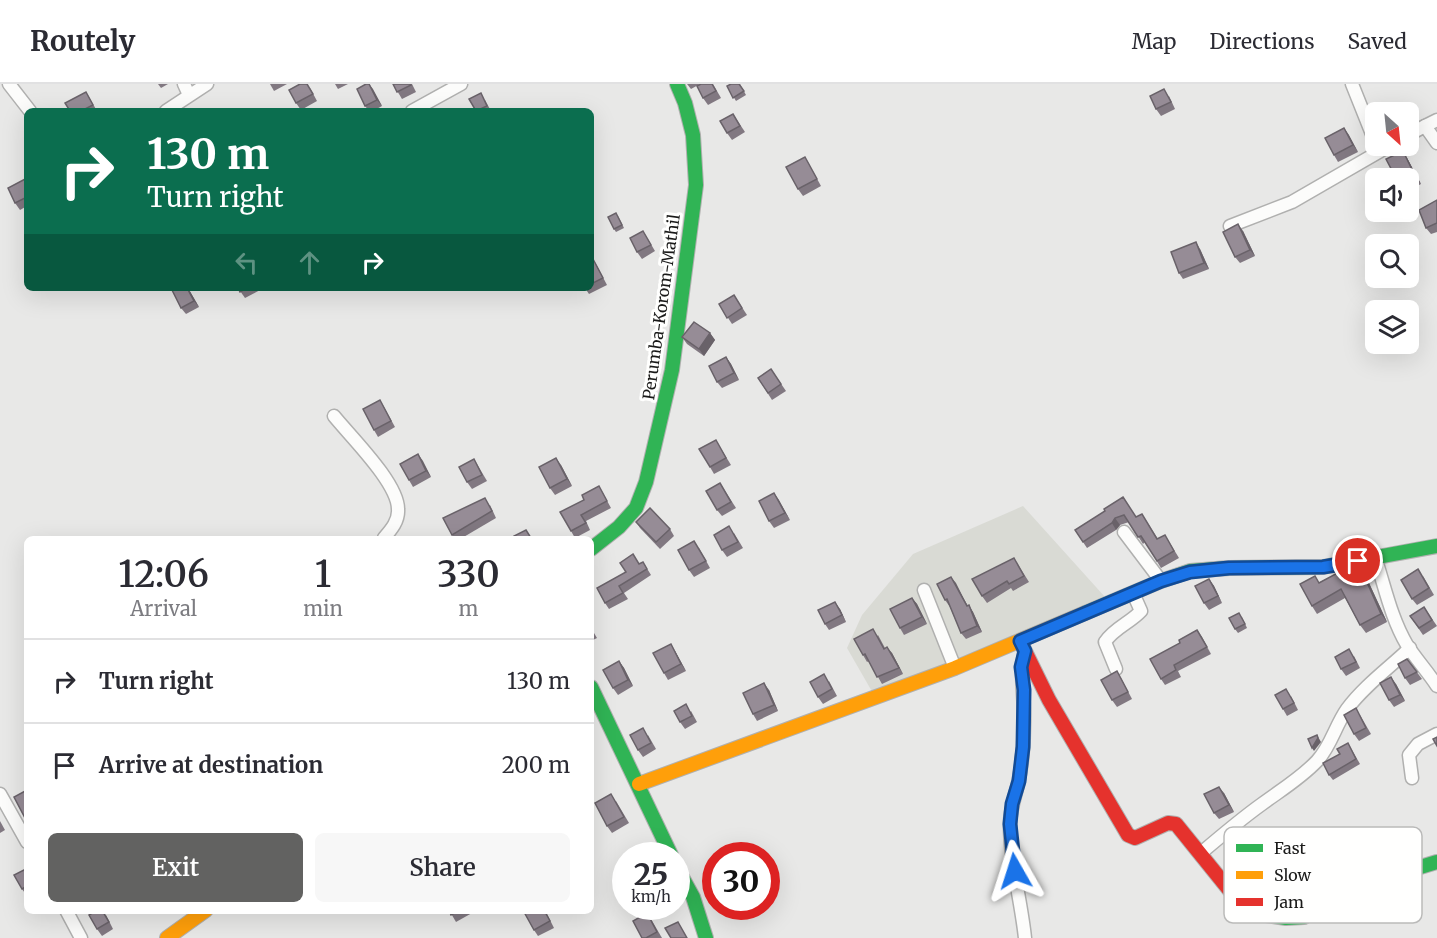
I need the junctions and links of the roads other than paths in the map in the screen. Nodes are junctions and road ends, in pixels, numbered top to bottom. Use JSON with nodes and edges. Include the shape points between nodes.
{"nodes":[{"id":1,"x":9,"y":84,"type":"edge"},
{"id":2,"x":207,"y":84,"type":"edge"},
{"id":3,"x":461,"y":84,"type":"edge"},
{"id":4,"x":677,"y":84,"type":"edge"},
{"id":5,"x":1352,"y":84,"type":"edge"},
{"id":6,"x":186,"y":89,"type":"edge"},
{"id":7,"x":28,"y":108,"type":"edge"},
{"id":8,"x":169,"y":108,"type":"edge"},
{"id":9,"x":417,"y":108,"type":"edge"},
{"id":10,"x":1365,"y":113,"type":"edge"},
{"id":11,"x":1437,"y":120,"type":"edge"},
{"id":12,"x":1425,"y":126,"type":"junction"},
{"id":13,"x":1419,"y":129,"type":"edge"},
{"id":14,"x":1437,"y":143,"type":"edge"},
{"id":15,"x":1366,"y":156,"type":"edge"},
{"id":16,"x":1230,"y":226,"type":"edge"},
{"id":17,"x":334,"y":416,"type":"dead end"},
{"id":18,"x":1124,"y":532,"type":"dead end"},
{"id":19,"x":386,"y":536,"type":"edge"},
{"id":20,"x":1437,"y":546,"type":"edge"},
{"id":21,"x":594,"y":547,"type":"edge"},
{"id":22,"x":1375,"y":557,"type":"junction"},
{"id":23,"x":1161,"y":581,"type":"junction"},
{"id":24,"x":924,"y":591,"type":"dead end"},
{"id":25,"x":1133,"y":593,"type":"junction"},
{"id":26,"x":1022,"y":646,"type":"junction"},
{"id":27,"x":1410,"y":648,"type":"junction"},
{"id":28,"x":955,"y":668,"type":"junction"},
{"id":29,"x":1116,"y":669,"type":"edge"},
{"id":30,"x":1437,"y":686,"type":"edge"},
{"id":31,"x":594,"y":693,"type":"edge"},
{"id":32,"x":1437,"y":734,"type":"edge"},
{"id":33,"x":1412,"y":778,"type":"dead end"},
{"id":34,"x":639,"y":784,"type":"junction"},
{"id":35,"x":0,"y":794,"type":"edge"},
{"id":36,"x":1232,"y":827,"type":"edge"},
{"id":37,"x":1224,"y":834,"type":"edge"},
{"id":38,"x":24,"y":837,"type":"edge"},
{"id":39,"x":665,"y":842,"type":"edge"},
{"id":40,"x":1200,"y":853,"type":"junction"},
{"id":41,"x":1437,"y":862,"type":"edge"},
{"id":42,"x":1422,"y":867,"type":"edge"},
{"id":43,"x":1224,"y":883,"type":"edge"},
{"id":44,"x":690,"y":892,"type":"edge"},
{"id":45,"x":68,"y":914,"type":"edge"},
{"id":46,"x":200,"y":914,"type":"edge"},
{"id":47,"x":81,"y":938,"type":"edge"},
{"id":48,"x":167,"y":938,"type":"edge"},
{"id":49,"x":706,"y":938,"type":"edge"},
{"id":50,"x":1025,"y":938,"type":"edge"}],
"edges":[{"from":1,"to":7,"type":"street"},
{"from":2,"to":6,"type":"street"},
{"from":3,"to":9,"type":"street"},
{"from":4,"to":21,"type":"street","name":"Perumba-Korom-Mathil","via":[[693,135],[696,185],[672,370],[646,482],[636,508]]},
{"from":5,"to":10,"type":"street"},
{"from":6,"to":8,"type":"street"},
{"from":11,"to":12,"type":"street"},
{"from":12,"to":13,"type":"street"},
{"from":12,"to":14,"type":"street"},
{"from":15,"to":16,"type":"street","via":[[1292,202]]},
{"from":17,"to":19,"type":"street","via":[[381,471],[393,493],[399,509],[396,524]]},
{"from":18,"to":23,"type":"street"},
{"from":20,"to":22,"type":"street"},
{"from":22,"to":23,"type":"street","via":[[1323,567],[1190,572]]},
{"from":22,"to":27,"type":"street","via":[[1391,610]]},
{"from":23,"to":25,"type":"street"},
{"from":24,"to":28,"type":"street"},
{"from":25,"to":26,"type":"street"},
{"from":25,"to":29,"type":"street","via":[[1141,611],[1105,642]]},
{"from":26,"to":28,"type":"street"},
{"from":26,"to":40,"type":"street","via":[[1128,835],[1135,838],[1168,823],[1176,824]]},
{"from":26,"to":50,"type":"street","via":[[1023,747],[1010,824]]},
{"from":27,"to":30,"type":"street"},
{"from":27,"to":36,"type":"street","via":[[1348,707],[1318,760]]},
{"from":28,"to":34,"type":"street"},
{"from":31,"to":34,"type":"street"},
{"from":32,"to":33,"type":"street","via":[[1418,744],[1409,755]]},
{"from":34,"to":39,"type":"street"},
{"from":35,"to":38,"type":"street"},
{"from":37,"to":40,"type":"street"},
{"from":40,"to":43,"type":"street"},
{"from":41,"to":42,"type":"street"},
{"from":44,"to":49,"type":"street"},
{"from":45,"to":47,"type":"street"},
{"from":46,"to":48,"type":"street"}]}
